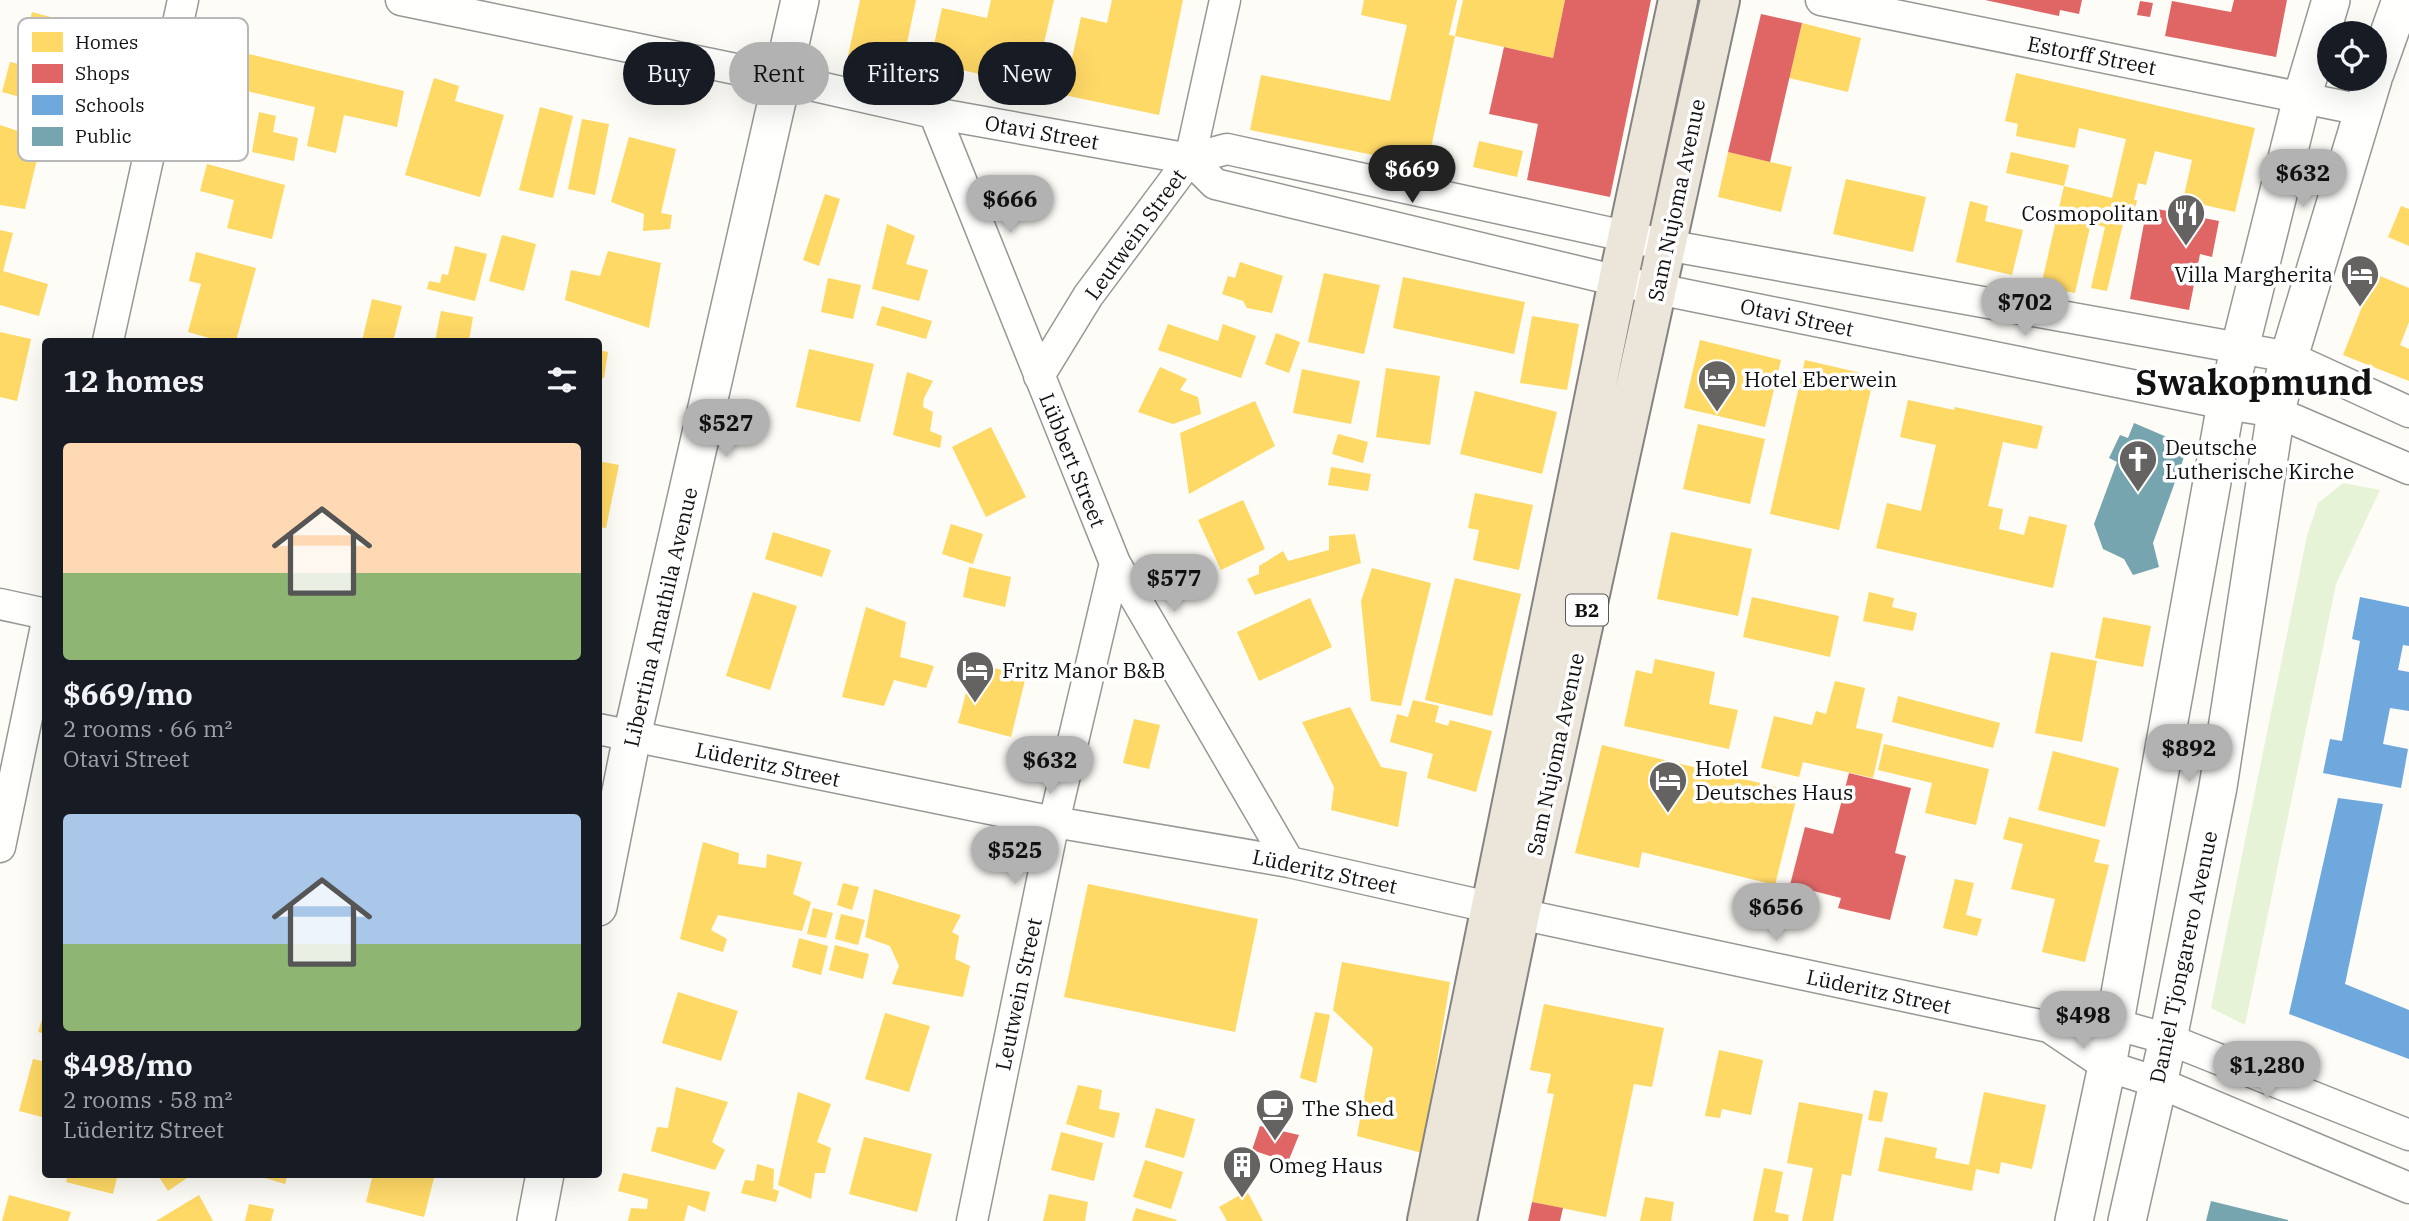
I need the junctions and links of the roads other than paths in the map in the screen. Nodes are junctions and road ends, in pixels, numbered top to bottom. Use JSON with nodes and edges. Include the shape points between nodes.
{"nodes":[{"id":1,"x":183,"y":0,"type":"edge"},
{"id":2,"x":401,"y":0,"type":"edge"},
{"id":3,"x":800,"y":0,"type":"edge"},
{"id":4,"x":1224,"y":0,"type":"edge"},
{"id":5,"x":1678,"y":0,"type":"edge"},
{"id":6,"x":1720,"y":0,"type":"edge"},
{"id":7,"x":1821,"y":0,"type":"edge"},
{"id":8,"x":2331,"y":0,"type":"edge"},
{"id":9,"x":2400,"y":0,"type":"edge"},
{"id":10,"x":179,"y":18,"type":"edge"},
{"id":11,"x":2387,"y":38,"type":"edge"},
{"id":12,"x":791,"y":42,"type":"edge"},
{"id":13,"x":729,"y":68,"type":"edge"},
{"id":14,"x":829,"y":90,"type":"edge"},
{"id":15,"x":2367,"y":95,"type":"edge"},
{"id":16,"x":2302,"y":98,"type":"junction"},
{"id":17,"x":777,"y":105,"type":"edge"},
{"id":18,"x":933,"y":114,"type":"junction"},
{"id":19,"x":1190,"y":159,"type":"junction"},
{"id":20,"x":148,"y":161,"type":"edge"},
{"id":21,"x":1628,"y":237,"type":"junction"},
{"id":22,"x":1666,"y":245,"type":"junction"},
{"id":23,"x":1618,"y":281,"type":"junction"},
{"id":24,"x":1657,"y":288,"type":"junction"},
{"id":25,"x":109,"y":338,"type":"edge"},
{"id":26,"x":2239,"y":349,"type":"junction"},
{"id":27,"x":2289,"y":357,"type":"junction"},
{"id":28,"x":1039,"y":376,"type":"junction"},
{"id":29,"x":2226,"y":404,"type":"junction"},
{"id":30,"x":2276,"y":412,"type":"junction"},
{"id":31,"x":2409,"y":412,"type":"edge"},
{"id":32,"x":2409,"y":469,"type":"edge"},
{"id":33,"x":1115,"y":563,"type":"junction"},
{"id":34,"x":0,"y":604,"type":"edge"},
{"id":35,"x":42,"y":613,"type":"edge"},
{"id":36,"x":42,"y":645,"type":"edge"},
{"id":37,"x":615,"y":733,"type":"edge"},
{"id":38,"x":1054,"y":822,"type":"junction"},
{"id":39,"x":0,"y":847,"type":"edge"},
{"id":40,"x":1289,"y":862,"type":"junction"},
{"id":41,"x":602,"y":866,"type":"edge"},
{"id":42,"x":1506,"y":910,"type":"junction"},
{"id":43,"x":2114,"y":1024,"type":"junction"},
{"id":44,"x":2049,"y":1027,"type":"junction"},
{"id":45,"x":2168,"y":1039,"type":"junction"},
{"id":46,"x":2106,"y":1066,"type":"junction"},
{"id":47,"x":2158,"y":1082,"type":"junction"},
{"id":48,"x":2409,"y":1135,"type":"edge"},
{"id":49,"x":544,"y":1178,"type":"edge"},
{"id":50,"x":2409,"y":1188,"type":"edge"},
{"id":51,"x":536,"y":1221,"type":"edge"},
{"id":52,"x":972,"y":1221,"type":"edge"},
{"id":53,"x":1427,"y":1221,"type":"edge"},
{"id":54,"x":1457,"y":1221,"type":"edge"},
{"id":55,"x":2074,"y":1221,"type":"edge"},
{"id":56,"x":2127,"y":1221,"type":"edge"}],
"edges":[{"from":1,"to":10,"type":"street"},
{"from":2,"to":13,"type":"street","name":"Otavi Street"},
{"from":3,"to":12,"type":"street","name":"Libertina Amathila Avenue"},
{"from":4,"to":19,"type":"street","name":"Leutwein Street"},
{"from":5,"to":21,"type":"highway","name":"Sam Nujoma Avenue","number":"B2"},
{"from":6,"to":22,"type":"highway","name":"Sam Nujoma Avenue","number":"B2"},
{"from":7,"to":16,"type":"street","name":"Estorff Street"},
{"from":8,"to":16,"type":"street"},
{"from":9,"to":11,"type":"street"},
{"from":14,"to":18,"type":"street","name":"Otavi Street"},
{"from":15,"to":16,"type":"street","name":"Estorff Street"},
{"from":15,"to":27,"type":"street","name":"Daniel Tjongarero Avenue"},
{"from":16,"to":26,"type":"street"},
{"from":17,"to":37,"type":"street","name":"Libertina Amathila Avenue"},
{"from":18,"to":19,"type":"street","name":"Otavi Street"},
{"from":18,"to":28,"type":"street","name":"Lübbert Street"},
{"from":19,"to":21,"type":"street","name":"Otavi Street","via":[[1227,149]]},
{"from":19,"to":23,"type":"street","name":"Otavi Street","via":[[1215,184]]},
{"from":19,"to":28,"type":"street","name":"Leutwein Street","via":[[1088,296]]},
{"from":20,"to":25,"type":"street"},
{"from":21,"to":22,"type":"street","name":"Otavi Street"},
{"from":21,"to":23,"type":"highway","name":"Sam Nujoma Avenue","number":"B2"},
{"from":22,"to":24,"type":"highway","name":"Sam Nujoma Avenue","number":"B2"},
{"from":22,"to":26,"type":"street","name":"Otavi Street"},
{"from":23,"to":24,"type":"street","name":"Otavi Street"},
{"from":23,"to":42,"type":"highway","name":"Sam Nujoma Avenue","number":"B2"},
{"from":24,"to":29,"type":"street","name":"Otavi Street"},
{"from":24,"to":42,"type":"highway","name":"Sam Nujoma Avenue","number":"B2"},
{"from":26,"to":27,"type":"street","name":"Otavi Street"},
{"from":26,"to":29,"type":"street"},
{"from":27,"to":30,"type":"street","name":"Daniel Tjongarero Avenue"},
{"from":27,"to":31,"type":"street","name":"Otavi Street"},
{"from":28,"to":33,"type":"street","name":"Lübbert Street"},
{"from":29,"to":30,"type":"street","name":"Otavi Street"},
{"from":29,"to":43,"type":"street"},
{"from":30,"to":32,"type":"street","name":"Otavi Street"},
{"from":30,"to":45,"type":"street","name":"Daniel Tjongarero Avenue","via":[[2218,787]]},
{"from":33,"to":38,"type":"street","name":"Leutwein Street"},
{"from":33,"to":40,"type":"street","name":"Lübbert Street"},
{"from":34,"to":35,"type":"street"},
{"from":36,"to":39,"type":"street"},
{"from":37,"to":38,"type":"street","name":"Lüderitz Street"},
{"from":37,"to":41,"type":"street","name":"Libertina Amathila Avenue"},
{"from":38,"to":40,"type":"street","name":"Lüderitz Street"},
{"from":38,"to":52,"type":"street","name":"Leutwein Street"},
{"from":40,"to":42,"type":"street","name":"Lüderitz Street"},
{"from":42,"to":44,"type":"street","name":"Lüderitz Street"},
{"from":42,"to":53,"type":"highway","name":"Sam Nujoma Avenue","number":"B2"},
{"from":42,"to":54,"type":"highway","name":"Sam Nujoma Avenue","number":"B2"},
{"from":43,"to":44,"type":"street","name":"Lüderitz Street"},
{"from":43,"to":45,"type":"street","name":"Lüderitz Street"},
{"from":43,"to":46,"type":"street"},
{"from":44,"to":46,"type":"street","name":"Lüderitz Street"},
{"from":45,"to":47,"type":"street","name":"Daniel Tjongarero Avenue"},
{"from":45,"to":48,"type":"street","name":"Lüderitz Street"},
{"from":46,"to":47,"type":"street","name":"Lüderitz Street"},
{"from":46,"to":55,"type":"street"},
{"from":47,"to":50,"type":"street","name":"Lüderitz Street"},
{"from":47,"to":56,"type":"street","name":"Daniel Tjongarero Avenue"},
{"from":49,"to":51,"type":"street"}]}
